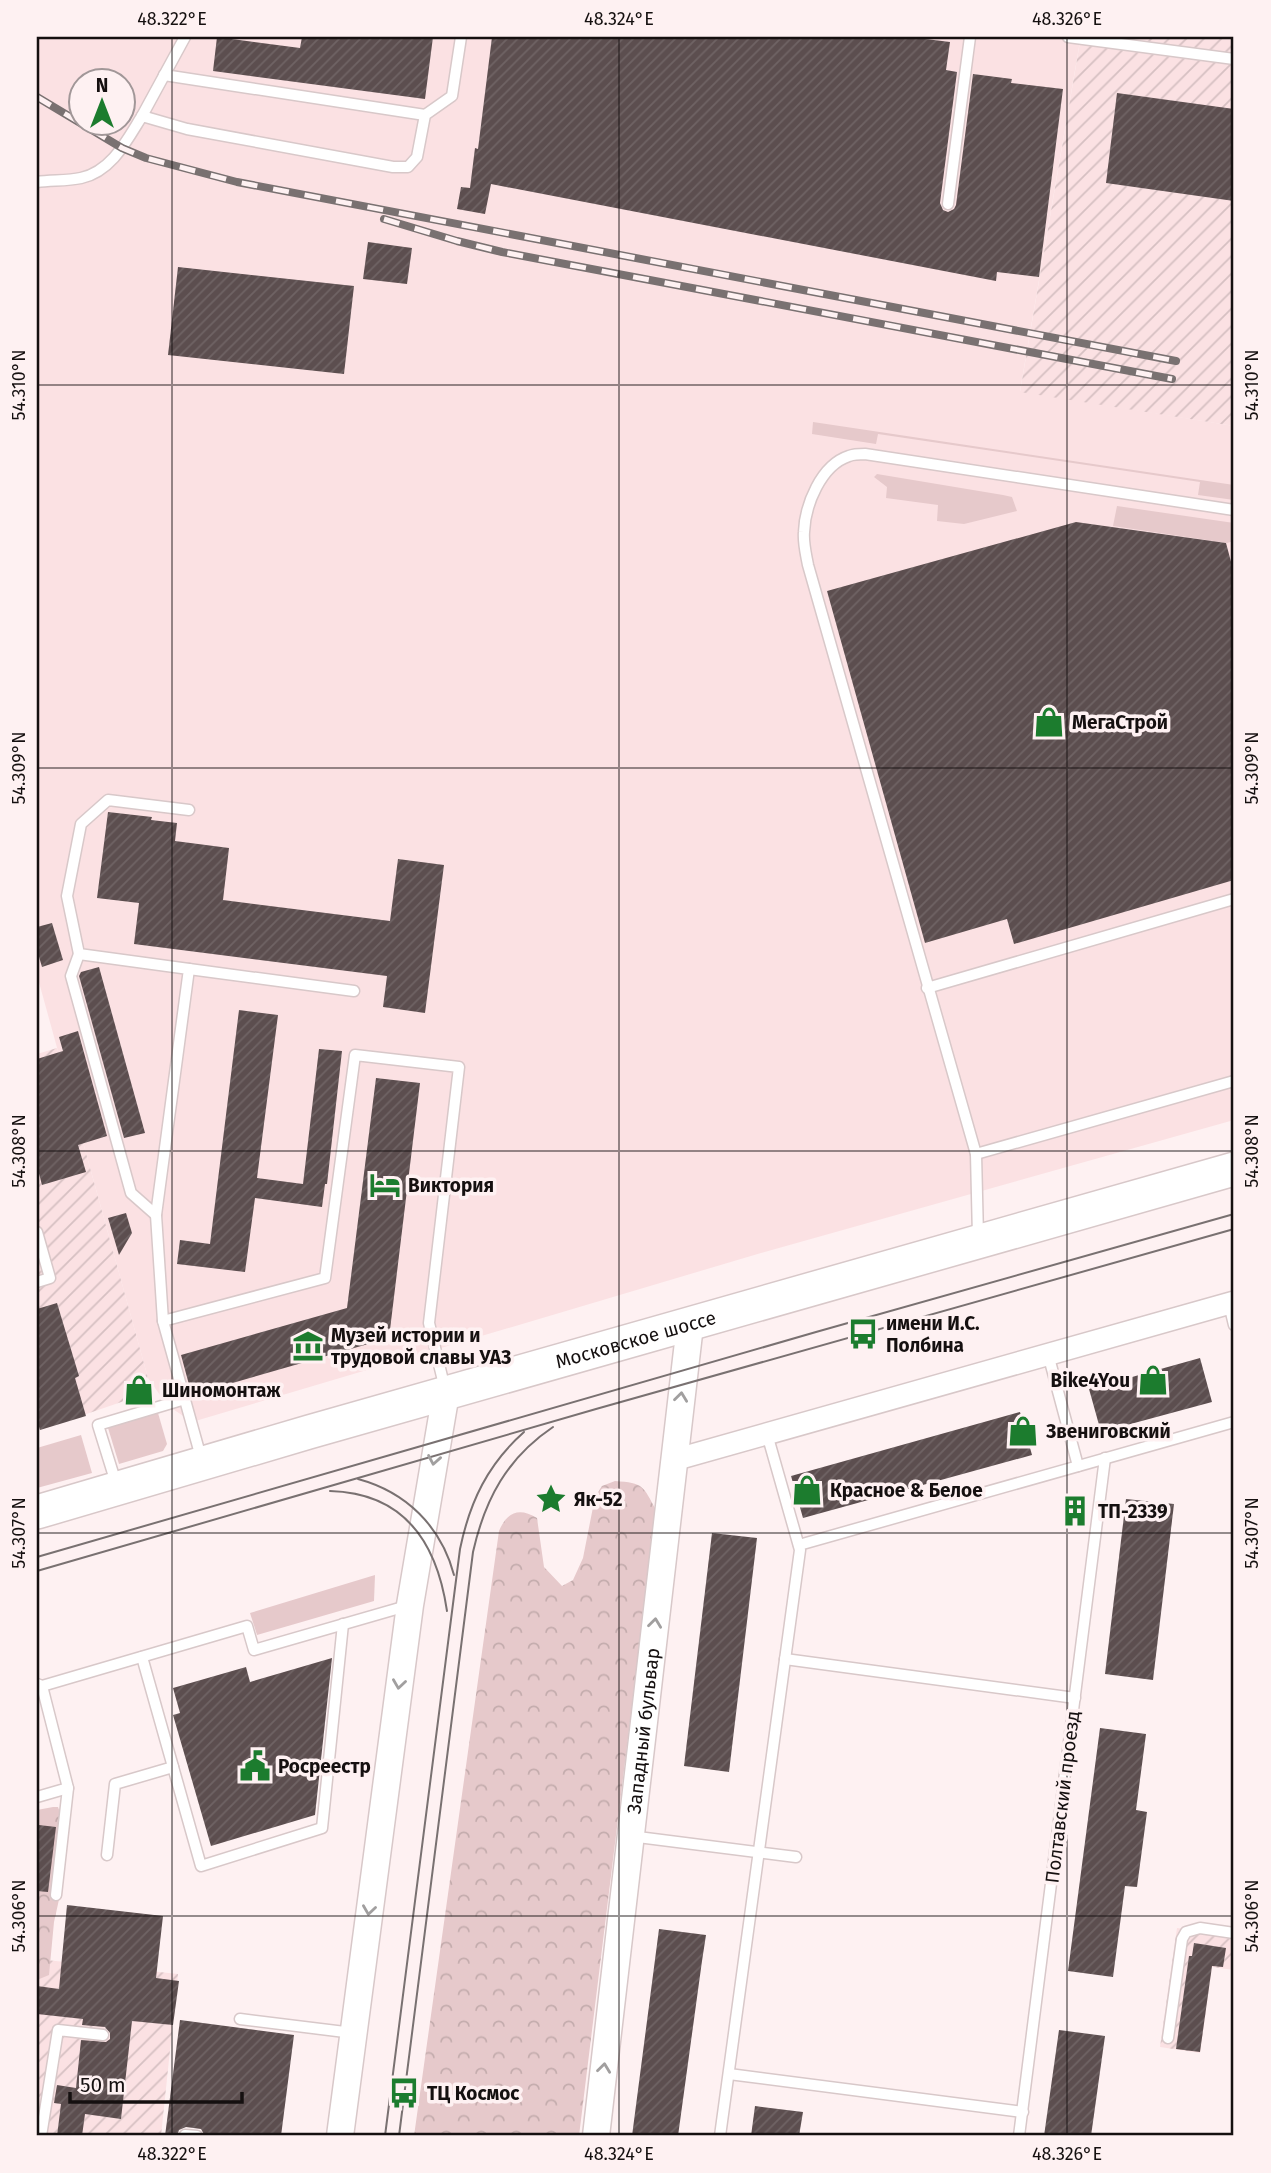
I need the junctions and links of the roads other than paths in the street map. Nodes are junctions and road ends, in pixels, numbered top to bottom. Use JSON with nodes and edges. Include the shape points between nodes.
{"nodes":[{"id":1,"x":185,"y":37,"type":"edge"},
{"id":2,"x":461,"y":37,"type":"edge"},
{"id":3,"x":970,"y":37,"type":"edge"},
{"id":4,"x":1068,"y":37,"type":"edge"},
{"id":5,"x":1234,"y":59,"type":"edge"},
{"id":6,"x":164,"y":75,"type":"junction"},
{"id":7,"x":425,"y":115,"type":"junction"},
{"id":8,"x":142,"y":116,"type":"junction"},
{"id":9,"x":37,"y":182,"type":"edge"},
{"id":10,"x":948,"y":204,"type":"dead end"},
{"id":11,"x":1234,"y":510,"type":"edge"},
{"id":12,"x":189,"y":810,"type":"dead end"},
{"id":13,"x":1234,"y":899,"type":"edge"},
{"id":14,"x":79,"y":954,"type":"junction"},
{"id":15,"x":189,"y":969,"type":"junction"},
{"id":16,"x":928,"y":988,"type":"junction"},
{"id":17,"x":354,"y":991,"type":"dead end"},
{"id":18,"x":1234,"y":1081,"type":"edge"},
{"id":19,"x":976,"y":1154,"type":"junction"},
{"id":20,"x":1234,"y":1169,"type":"edge"},
{"id":21,"x":156,"y":1214,"type":"junction"},
{"id":22,"x":37,"y":1232,"type":"edge"},
{"id":23,"x":978,"y":1242,"type":"junction"},
{"id":24,"x":37,"y":1282,"type":"edge"},
{"id":25,"x":1231,"y":1303,"type":"edge"},
{"id":26,"x":163,"y":1321,"type":"junction"},
{"id":27,"x":690,"y":1325,"type":"junction"},
{"id":28,"x":1234,"y":1325,"type":"edge"},
{"id":29,"x":1048,"y":1354,"type":"junction"},
{"id":30,"x":446,"y":1392,"type":"junction"},
{"id":31,"x":185,"y":1399,"type":"junction"},
{"id":32,"x":1234,"y":1422,"type":"edge"},
{"id":33,"x":767,"y":1434,"type":"junction"},
{"id":34,"x":1105,"y":1458,"type":"junction"},
{"id":35,"x":674,"y":1460,"type":"junction"},
{"id":36,"x":203,"y":1463,"type":"junction"},
{"id":37,"x":1078,"y":1466,"type":"junction"},
{"id":38,"x":117,"y":1489,"type":"junction"},
{"id":39,"x":37,"y":1512,"type":"edge"},
{"id":40,"x":799,"y":1545,"type":"junction"},
{"id":41,"x":410,"y":1605,"type":"junction"},
{"id":42,"x":343,"y":1624,"type":"junction"},
{"id":43,"x":142,"y":1657,"type":"junction"},
{"id":44,"x":785,"y":1659,"type":"junction"},
{"id":45,"x":39,"y":1685,"type":"edge"},
{"id":46,"x":1075,"y":1698,"type":"junction"},
{"id":47,"x":173,"y":1767,"type":"junction"},
{"id":48,"x":68,"y":1788,"type":"junction"},
{"id":49,"x":37,"y":1797,"type":"edge"},
{"id":50,"x":631,"y":1836,"type":"junction"},
{"id":51,"x":759,"y":1853,"type":"junction"},
{"id":52,"x":107,"y":1855,"type":"dead end"},
{"id":53,"x":796,"y":1857,"type":"dead end"},
{"id":54,"x":56,"y":1895,"type":"dead end"},
{"id":55,"x":1234,"y":1933,"type":"edge"},
{"id":56,"x":240,"y":2020,"type":"dead end"},
{"id":57,"x":353,"y":2033,"type":"junction"},
{"id":58,"x":103,"y":2035,"type":"dead end"},
{"id":59,"x":1168,"y":2038,"type":"dead end"},
{"id":60,"x":729,"y":2074,"type":"junction"},
{"id":61,"x":1023,"y":2112,"type":"junction"},
{"id":62,"x":185,"y":2135,"type":"edge"},
{"id":63,"x":41,"y":2136,"type":"edge"},
{"id":64,"x":197,"y":2136,"type":"edge"},
{"id":65,"x":340,"y":2136,"type":"edge"},
{"id":66,"x":596,"y":2136,"type":"edge"},
{"id":67,"x":720,"y":2136,"type":"edge"},
{"id":68,"x":1020,"y":2136,"type":"edge"}],
"edges":[{"from":1,"to":6,"type":"lane"},
{"from":2,"to":7,"type":"lane","via":[[452,96]]},
{"from":3,"to":10,"type":"lane"},
{"from":4,"to":5,"type":"lane"},
{"from":6,"to":7,"type":"lane"},
{"from":6,"to":8,"type":"lane"},
{"from":7,"to":8,"type":"lane","via":[[417,157],[408,167],[187,130]]},
{"from":8,"to":9,"type":"lane","via":[[122,148],[96,173]]},
{"from":11,"to":16,"type":"lane","via":[[865,454],[834,464],[822,477],[805,517],[804,546]]},
{"from":12,"to":14,"type":"lane","via":[[108,800],[81,824],[67,896]]},
{"from":13,"to":16,"type":"lane"},
{"from":14,"to":15,"type":"lane"},
{"from":14,"to":21,"type":"lane","via":[[71,976],[131,1194]]},
{"from":15,"to":17,"type":"lane"},
{"from":15,"to":21,"type":"lane"},
{"from":16,"to":19,"type":"lane"},
{"from":18,"to":19,"type":"lane"},
{"from":19,"to":23,"type":"lane"},
{"from":20,"to":23,"type":"main road","name":"Московское шоссе"},
{"from":21,"to":26,"type":"lane"},
{"from":22,"to":24,"type":"lane","via":[[50,1278]]},
{"from":23,"to":27,"type":"main road","name":"Московское шоссе"},
{"from":25,"to":28,"type":"lane"},
{"from":25,"to":29,"type":"street"},
{"from":26,"to":30,"type":"lane","via":[[325,1278],[355,1055],[459,1067],[429,1323]]},
{"from":26,"to":31,"type":"lane"},
{"from":27,"to":30,"type":"main road","name":"Московское шоссе"},
{"from":35,"to":27,"type":"street","name":"Западный бульвар","one_way":true},
{"from":29,"to":33,"type":"street"},
{"from":29,"to":37,"type":"lane"},
{"from":30,"to":36,"type":"main road","name":"Московское шоссе"},
{"from":30,"to":41,"type":"street","one_way":true},
{"from":31,"to":36,"type":"lane"},
{"from":31,"to":38,"type":"lane","via":[[99,1425]]},
{"from":32,"to":34,"type":"lane"},
{"from":33,"to":35,"type":"street"},
{"from":33,"to":40,"type":"lane"},
{"from":34,"to":37,"type":"lane"},
{"from":34,"to":46,"type":"lane","name":"Полтавский проезд"},
{"from":50,"to":35,"type":"street","name":"Западный бульвар","one_way":true},
{"from":36,"to":38,"type":"main road","name":"Московское шоссе"},
{"from":37,"to":40,"type":"lane"},
{"from":38,"to":39,"type":"main road","name":"Московское шоссе"},
{"from":40,"to":44,"type":"lane"},
{"from":41,"to":42,"type":"lane"},
{"from":41,"to":57,"type":"street","one_way":true},
{"from":42,"to":43,"type":"lane","via":[[254,1650],[247,1626]]},
{"from":42,"to":47,"type":"lane","via":[[323,1828],[201,1866]]},
{"from":43,"to":45,"type":"lane"},
{"from":43,"to":47,"type":"lane"},
{"from":44,"to":46,"type":"lane"},
{"from":44,"to":51,"type":"lane"},
{"from":45,"to":48,"type":"lane"},
{"from":46,"to":61,"type":"lane","name":"Полтавский проезд"},
{"from":47,"to":52,"type":"lane","via":[[115,1784]]},
{"from":48,"to":49,"type":"lane"},
{"from":48,"to":54,"type":"lane"},
{"from":50,"to":51,"type":"lane"},
{"from":66,"to":50,"type":"street","name":"Западный бульвар","one_way":true},
{"from":51,"to":53,"type":"lane"},
{"from":51,"to":60,"type":"lane"},
{"from":55,"to":59,"type":"lane","via":[[1200,1928],[1186,1932]]},
{"from":56,"to":57,"type":"lane"},
{"from":57,"to":65,"type":"street"},
{"from":58,"to":63,"type":"lane","via":[[58,2030]]},
{"from":60,"to":61,"type":"lane"},
{"from":60,"to":67,"type":"lane"},
{"from":61,"to":68,"type":"lane","name":"Полтавский проезд"},
{"from":62,"to":64,"type":"lane"}]}
